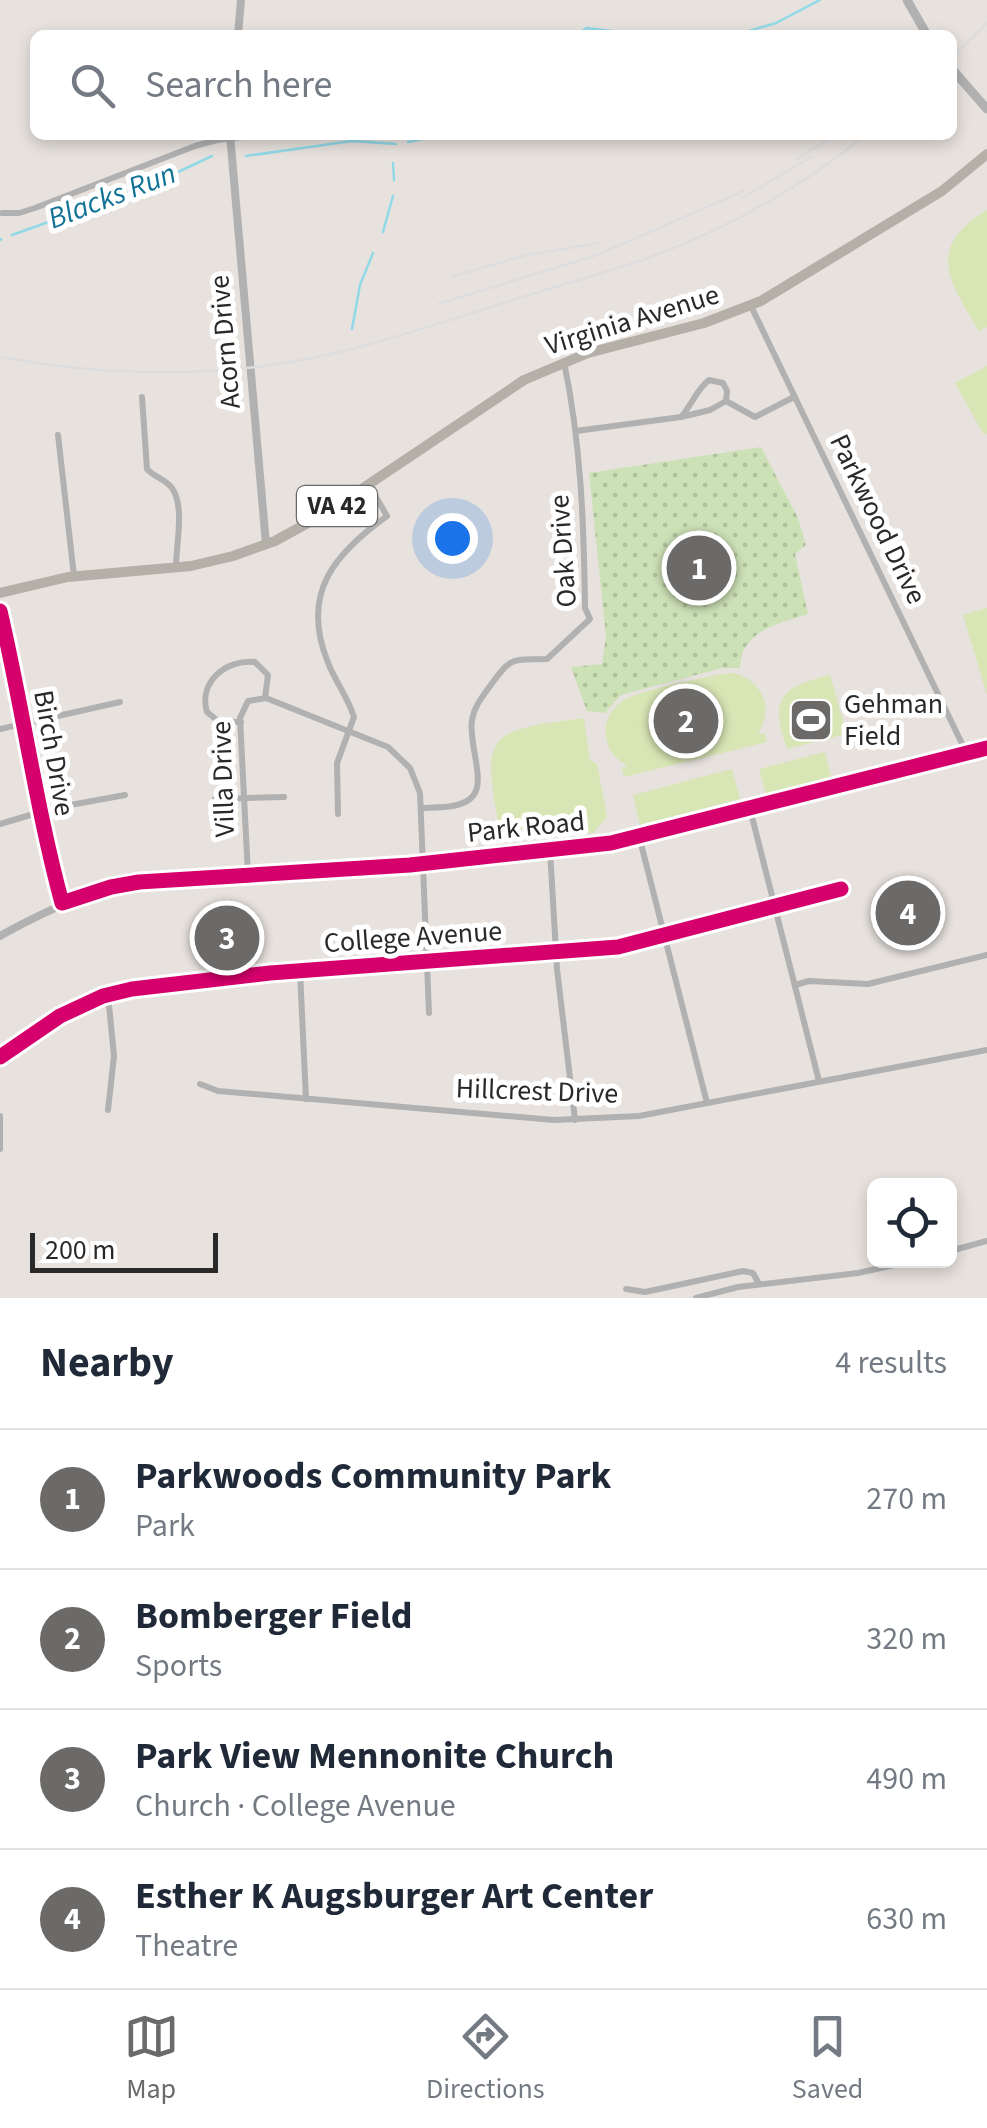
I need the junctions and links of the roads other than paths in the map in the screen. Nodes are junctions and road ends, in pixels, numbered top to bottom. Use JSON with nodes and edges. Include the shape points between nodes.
{"nodes":[{"id":1,"x":241,"y":0,"type":"edge"},
{"id":2,"x":908,"y":0,"type":"edge"},
{"id":3,"x":238,"y":30,"type":"edge"},
{"id":4,"x":924,"y":30,"type":"edge"},
{"id":5,"x":957,"y":75,"type":"edge"},
{"id":6,"x":987,"y":109,"type":"edge"},
{"id":7,"x":216,"y":140,"type":"edge"},
{"id":8,"x":230,"y":140,"type":"edge"},
{"id":9,"x":987,"y":154,"type":"edge"},
{"id":10,"x":2,"y":213,"type":"edge"},
{"id":11,"x":751,"y":306,"type":"junction"},
{"id":12,"x":564,"y":362,"type":"junction"},
{"id":13,"x":142,"y":397,"type":"dead end"},
{"id":14,"x":794,"y":397,"type":"junction"},
{"id":15,"x":726,"y":401,"type":"junction"},
{"id":16,"x":680,"y":417,"type":"junction"},
{"id":17,"x":576,"y":431,"type":"junction"},
{"id":18,"x":58,"y":435,"type":"dead end"},
{"id":19,"x":368,"y":484,"type":"junction"},
{"id":20,"x":266,"y":544,"type":"junction"},
{"id":21,"x":176,"y":568,"type":"junction"},
{"id":22,"x":74,"y":576,"type":"junction"},
{"id":23,"x":0,"y":592,"type":"edge"},
{"id":24,"x":0,"y":612,"type":"edge"},
{"id":25,"x":265,"y":698,"type":"junction"},
{"id":26,"x":120,"y":702,"type":"dead end"},
{"id":27,"x":25,"y":722,"type":"junction"},
{"id":28,"x":240,"y":722,"type":"junction"},
{"id":29,"x":0,"y":729,"type":"edge"},
{"id":30,"x":350,"y":731,"type":"junction"},
{"id":31,"x":987,"y":748,"type":"edge"},
{"id":32,"x":966,"y":752,"type":"junction"},
{"id":33,"x":125,"y":794,"type":"dead end"},
{"id":34,"x":284,"y":797,"type":"dead end"},
{"id":35,"x":245,"y":798,"type":"junction"},
{"id":36,"x":215,"y":799,"type":"dead end"},
{"id":37,"x":422,"y":808,"type":"junction"},
{"id":38,"x":750,"y":809,"type":"junction"},
{"id":39,"x":39,"y":811,"type":"junction"},
{"id":40,"x":338,"y":814,"type":"dead end"},
{"id":41,"x":0,"y":824,"type":"edge"},
{"id":42,"x":639,"y":836,"type":"junction"},
{"id":43,"x":550,"y":850,"type":"junction"},
{"id":44,"x":423,"y":862,"type":"junction"},
{"id":45,"x":248,"y":876,"type":"junction"},
{"id":46,"x":841,"y":889,"type":"dead end"},
{"id":47,"x":62,"y":904,"type":"junction"},
{"id":48,"x":774,"y":907,"type":"junction"},
{"id":49,"x":0,"y":936,"type":"edge"},
{"id":50,"x":664,"y":936,"type":"junction"},
{"id":51,"x":556,"y":952,"type":"junction"},
{"id":52,"x":987,"y":954,"type":"edge"},
{"id":53,"x":428,"y":962,"type":"junction"},
{"id":54,"x":300,"y":971,"type":"junction"},
{"id":55,"x":795,"y":985,"type":"junction"},
{"id":56,"x":108,"y":995,"type":"junction"},
{"id":57,"x":430,"y":1013,"type":"dead end"},
{"id":58,"x":987,"y":1050,"type":"edge"},
{"id":59,"x":0,"y":1057,"type":"edge"},
{"id":60,"x":819,"y":1081,"type":"junction"},
{"id":61,"x":200,"y":1084,"type":"dead end"},
{"id":62,"x":306,"y":1099,"type":"junction"},
{"id":63,"x":706,"y":1104,"type":"junction"},
{"id":64,"x":108,"y":1110,"type":"dead end"},
{"id":65,"x":0,"y":1116,"type":"edge"},
{"id":66,"x":575,"y":1120,"type":"junction"},
{"id":67,"x":0,"y":1149,"type":"edge"},
{"id":68,"x":987,"y":1241,"type":"edge"},
{"id":69,"x":957,"y":1249,"type":"edge"},
{"id":70,"x":878,"y":1268,"type":"edge"},
{"id":71,"x":758,"y":1284,"type":"junction"},
{"id":72,"x":626,"y":1289,"type":"dead end"},
{"id":73,"x":696,"y":1298,"type":"edge"}],
"edges":[{"from":1,"to":3,"type":"street"},
{"from":2,"to":4,"type":"main road"},
{"from":5,"to":6,"type":"main road"},
{"from":7,"to":10,"type":"street","via":[[35,208]]},
{"from":8,"to":20,"type":"street","name":"Acorn Drive"},
{"from":9,"to":11,"type":"main road","name":"Virginia Avenue","number":"VA 42","via":[[942,191]]},
{"from":11,"to":12,"type":"main road","name":"Virginia Avenue","number":"VA 42"},
{"from":11,"to":14,"type":"street","name":"Parkwood Drive"},
{"from":12,"to":17,"type":"street","name":"Oak Drive"},
{"from":12,"to":19,"type":"main road","name":"Virginia Avenue","number":"VA 42","via":[[506,390]]},
{"from":13,"to":21,"type":"street","via":[[147,468],[177,496]]},
{"from":14,"to":15,"type":"street","via":[[755,417]]},
{"from":14,"to":32,"type":"street","name":"Parkwood Drive"},
{"from":15,"to":16,"type":"street"},
{"from":15,"to":16,"type":"street","via":[[723,383],[708,380]]},
{"from":16,"to":17,"type":"street"},
{"from":17,"to":37,"type":"street","name":"Oak Drive","via":[[590,619],[547,660],[506,663],[473,716],[476,793],[462,804]]},
{"from":18,"to":22,"type":"street"},
{"from":19,"to":20,"type":"main road","name":"Virginia Avenue","number":"VA 42"},
{"from":19,"to":30,"type":"street","via":[[387,516],[336,561],[318,607],[325,654],[354,715]]},
{"from":20,"to":21,"type":"main road","name":"Virginia Avenue","number":"VA 42"},
{"from":21,"to":22,"type":"main road","name":"Virginia Avenue","number":"VA 42"},
{"from":22,"to":23,"type":"main road","name":"Virginia Avenue","number":"VA 42"},
{"from":24,"to":27,"type":"street","name":"Birch Drive"},
{"from":25,"to":28,"type":"street","name":"Villa Drive","via":[[246,703]]},
{"from":25,"to":28,"type":"street","via":[[268,675],[256,662],[213,677],[204,693],[207,712],[219,722]]},
{"from":25,"to":30,"type":"street"},
{"from":26,"to":27,"type":"street"},
{"from":27,"to":29,"type":"street"},
{"from":27,"to":39,"type":"street","name":"Birch Drive"},
{"from":28,"to":35,"type":"street","name":"Villa Drive"},
{"from":30,"to":37,"type":"street","via":[[405,761]]},
{"from":30,"to":40,"type":"street","via":[[336,763]]},
{"from":31,"to":32,"type":"street","name":"Park Road"},
{"from":32,"to":38,"type":"street","name":"Park Road"},
{"from":33,"to":39,"type":"street"},
{"from":34,"to":35,"type":"street"},
{"from":35,"to":36,"type":"street"},
{"from":35,"to":45,"type":"street","name":"Villa Drive"},
{"from":37,"to":44,"type":"street"},
{"from":38,"to":42,"type":"street","name":"Park Road"},
{"from":38,"to":48,"type":"street"},
{"from":39,"to":41,"type":"street"},
{"from":39,"to":47,"type":"street","name":"Birch Drive"},
{"from":42,"to":43,"type":"street","name":"Park Road"},
{"from":42,"to":50,"type":"street"},
{"from":43,"to":44,"type":"street","name":"Park Road"},
{"from":43,"to":51,"type":"street"},
{"from":44,"to":45,"type":"street","name":"Park Road"},
{"from":44,"to":53,"type":"street"},
{"from":45,"to":47,"type":"street","name":"Park Road","via":[[138,882]]},
{"from":46,"to":48,"type":"street","name":"College Avenue"},
{"from":47,"to":49,"type":"street","name":"Park Road"},
{"from":48,"to":50,"type":"street","name":"College Avenue"},
{"from":48,"to":55,"type":"street"},
{"from":50,"to":51,"type":"street","name":"College Avenue"},
{"from":50,"to":63,"type":"street"},
{"from":51,"to":53,"type":"street","name":"College Avenue"},
{"from":51,"to":66,"type":"street"},
{"from":52,"to":55,"type":"street","via":[[868,984]]},
{"from":53,"to":54,"type":"street","name":"College Avenue"},
{"from":53,"to":57,"type":"street"},
{"from":54,"to":56,"type":"street","name":"College Avenue"},
{"from":54,"to":62,"type":"street"},
{"from":55,"to":60,"type":"street"},
{"from":56,"to":59,"type":"street","name":"College Avenue","via":[[60,1016]]},
{"from":56,"to":64,"type":"street","via":[[114,1056]]},
{"from":58,"to":60,"type":"street","name":"Hillcrest Drive"},
{"from":60,"to":63,"type":"street","name":"Hillcrest Drive"},
{"from":61,"to":62,"type":"street","name":"Hillcrest Drive"},
{"from":62,"to":66,"type":"street","name":"Hillcrest Drive"},
{"from":63,"to":66,"type":"street","name":"Hillcrest Drive"},
{"from":65,"to":67,"type":"street"},
{"from":68,"to":69,"type":"street"},
{"from":70,"to":71,"type":"street"},
{"from":71,"to":72,"type":"street","via":[[753,1273],[743,1271],[645,1292]]},
{"from":71,"to":73,"type":"street"}]}
